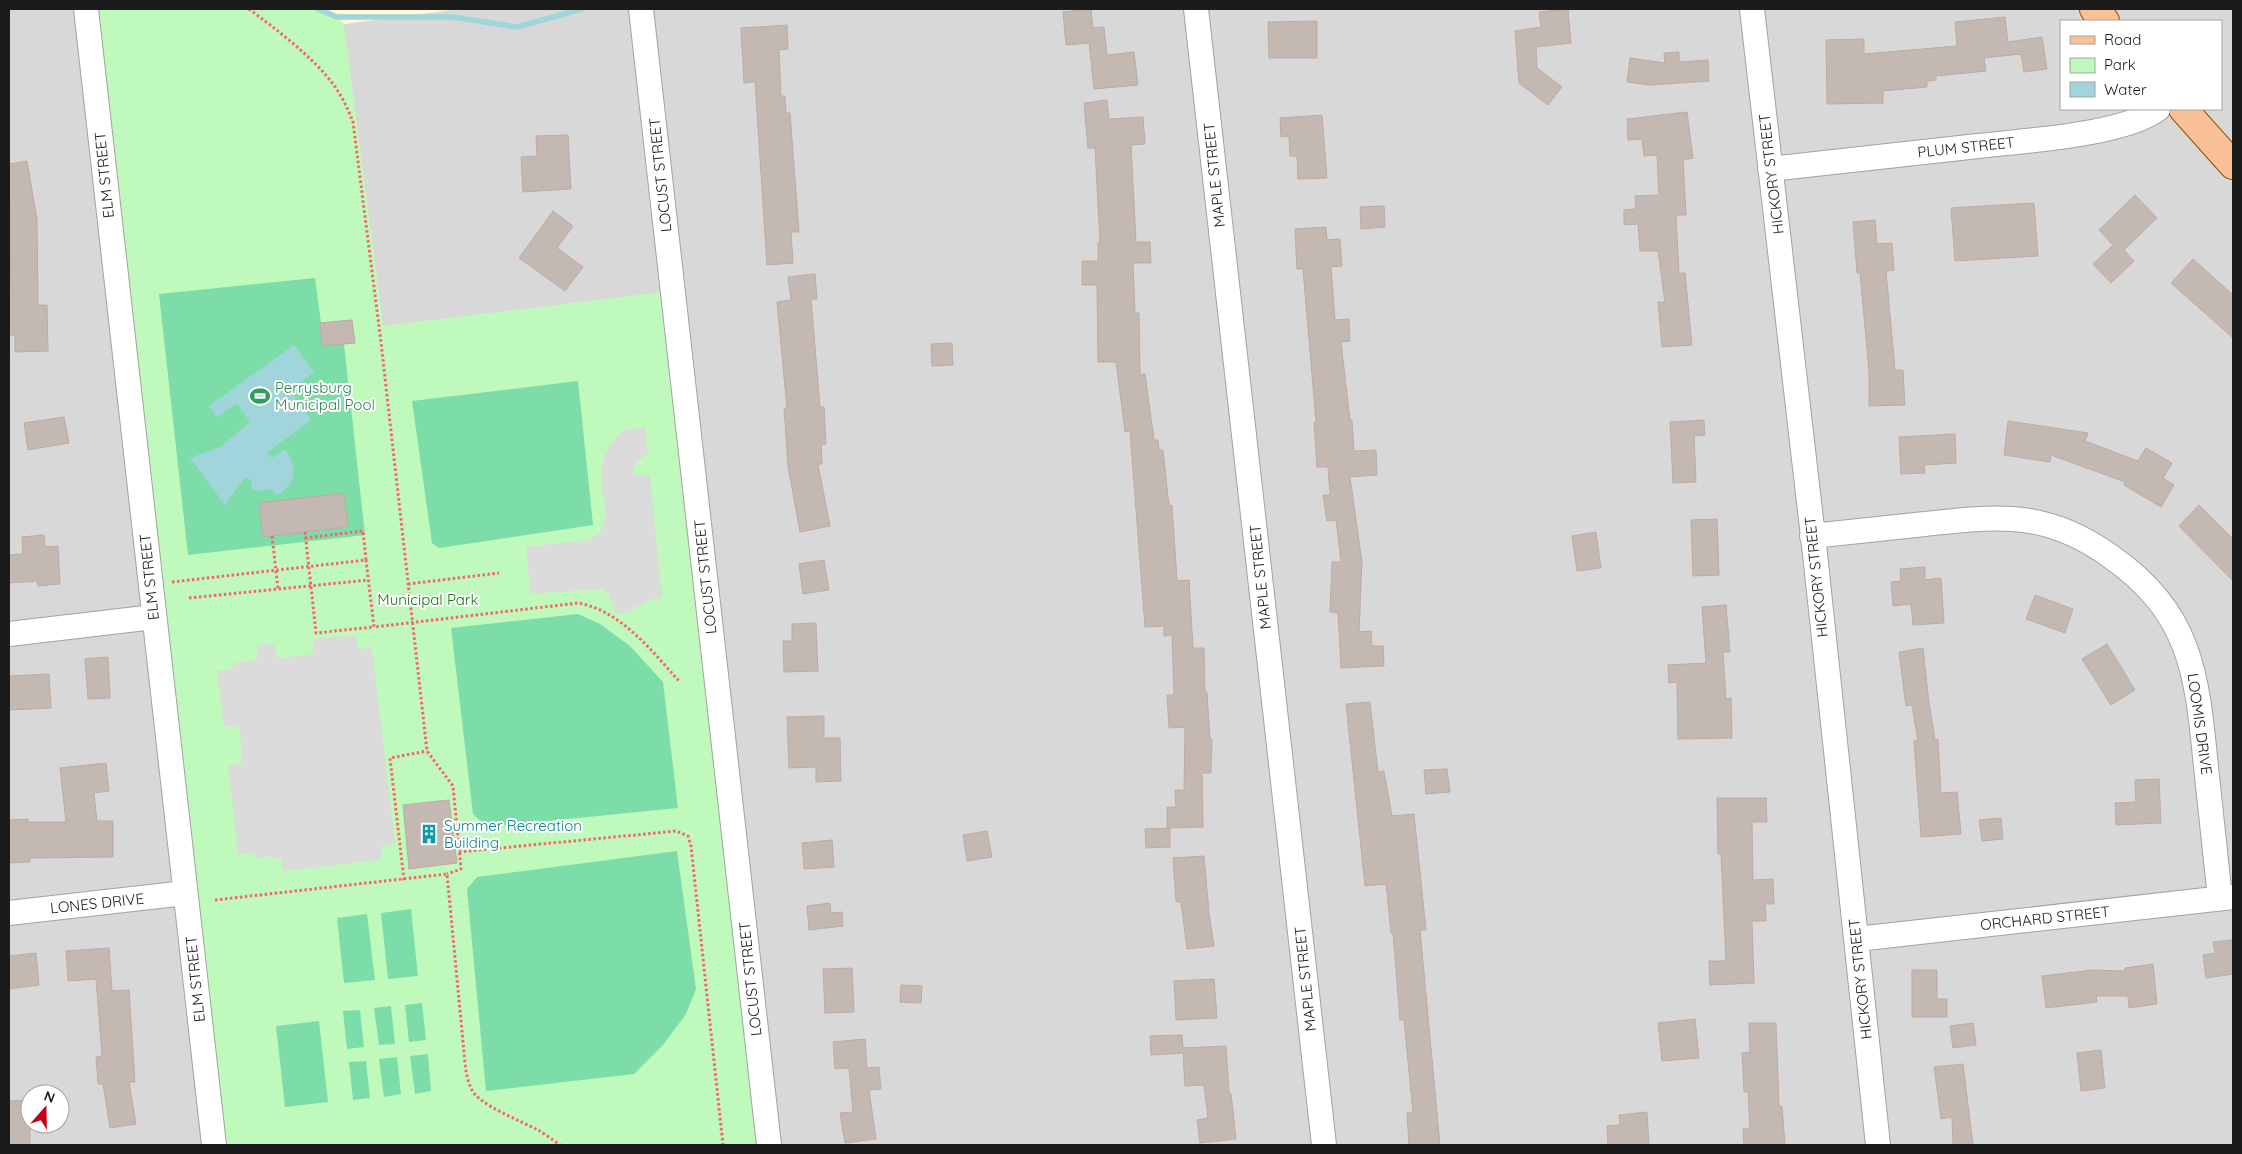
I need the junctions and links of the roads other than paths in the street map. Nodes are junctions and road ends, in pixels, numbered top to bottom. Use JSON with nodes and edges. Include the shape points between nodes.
{"nodes":[{"id":1,"x":86,"y":9,"type":"edge"},
{"id":2,"x":641,"y":9,"type":"edge"},
{"id":3,"x":1196,"y":9,"type":"edge"},
{"id":4,"x":1752,"y":9,"type":"edge"},
{"id":5,"x":2094,"y":9,"type":"edge"},
{"id":6,"x":2104,"y":20,"type":"edge"},
{"id":7,"x":2156,"y":110,"type":"edge"},
{"id":8,"x":2183,"y":110,"type":"edge"},
{"id":9,"x":2233,"y":165,"type":"edge"},
{"id":10,"x":1770,"y":169,"type":"junction"},
{"id":11,"x":1812,"y":536,"type":"junction"},
{"id":12,"x":154,"y":617,"type":"junction"},
{"id":13,"x":9,"y":634,"type":"edge"},
{"id":14,"x":185,"y":893,"type":"junction"},
{"id":15,"x":2226,"y":898,"type":"edge"},
{"id":16,"x":9,"y":913,"type":"edge"},
{"id":17,"x":1856,"y":939,"type":"junction"},
{"id":18,"x":214,"y":1145,"type":"edge"},
{"id":19,"x":769,"y":1145,"type":"edge"},
{"id":20,"x":1324,"y":1145,"type":"edge"},
{"id":21,"x":1878,"y":1145,"type":"edge"}],
"edges":[{"from":1,"to":12,"type":"street","name":"ELM STREET"},
{"from":2,"to":19,"type":"street","name":"LOCUST STREET"},
{"from":3,"to":20,"type":"street","name":"MAPLE STREET"},
{"from":4,"to":10,"type":"street","name":"HICKORY STREET"},
{"from":5,"to":6,"type":"main road"},
{"from":7,"to":10,"type":"street","name":"PLUM STREET","via":[[2125,124],[2036,140]]},
{"from":8,"to":9,"type":"main road"},
{"from":10,"to":11,"type":"street","name":"HICKORY STREET"},
{"from":11,"to":15,"type":"street","name":"LOOMIS DRIVE","via":[[1981,518],[2012,519],[2037,522],[2076,535],[2125,566],[2161,603],[2184,643],[2194,671]]},
{"from":11,"to":17,"type":"street","name":"HICKORY STREET"},
{"from":12,"to":13,"type":"street"},
{"from":12,"to":14,"type":"street","name":"ELM STREET"},
{"from":14,"to":16,"type":"street","name":"LONES DRIVE"},
{"from":14,"to":18,"type":"street","name":"ELM STREET"},
{"from":15,"to":17,"type":"street","name":"ORCHARD STREET"},
{"from":17,"to":21,"type":"street","name":"HICKORY STREET"}]}
